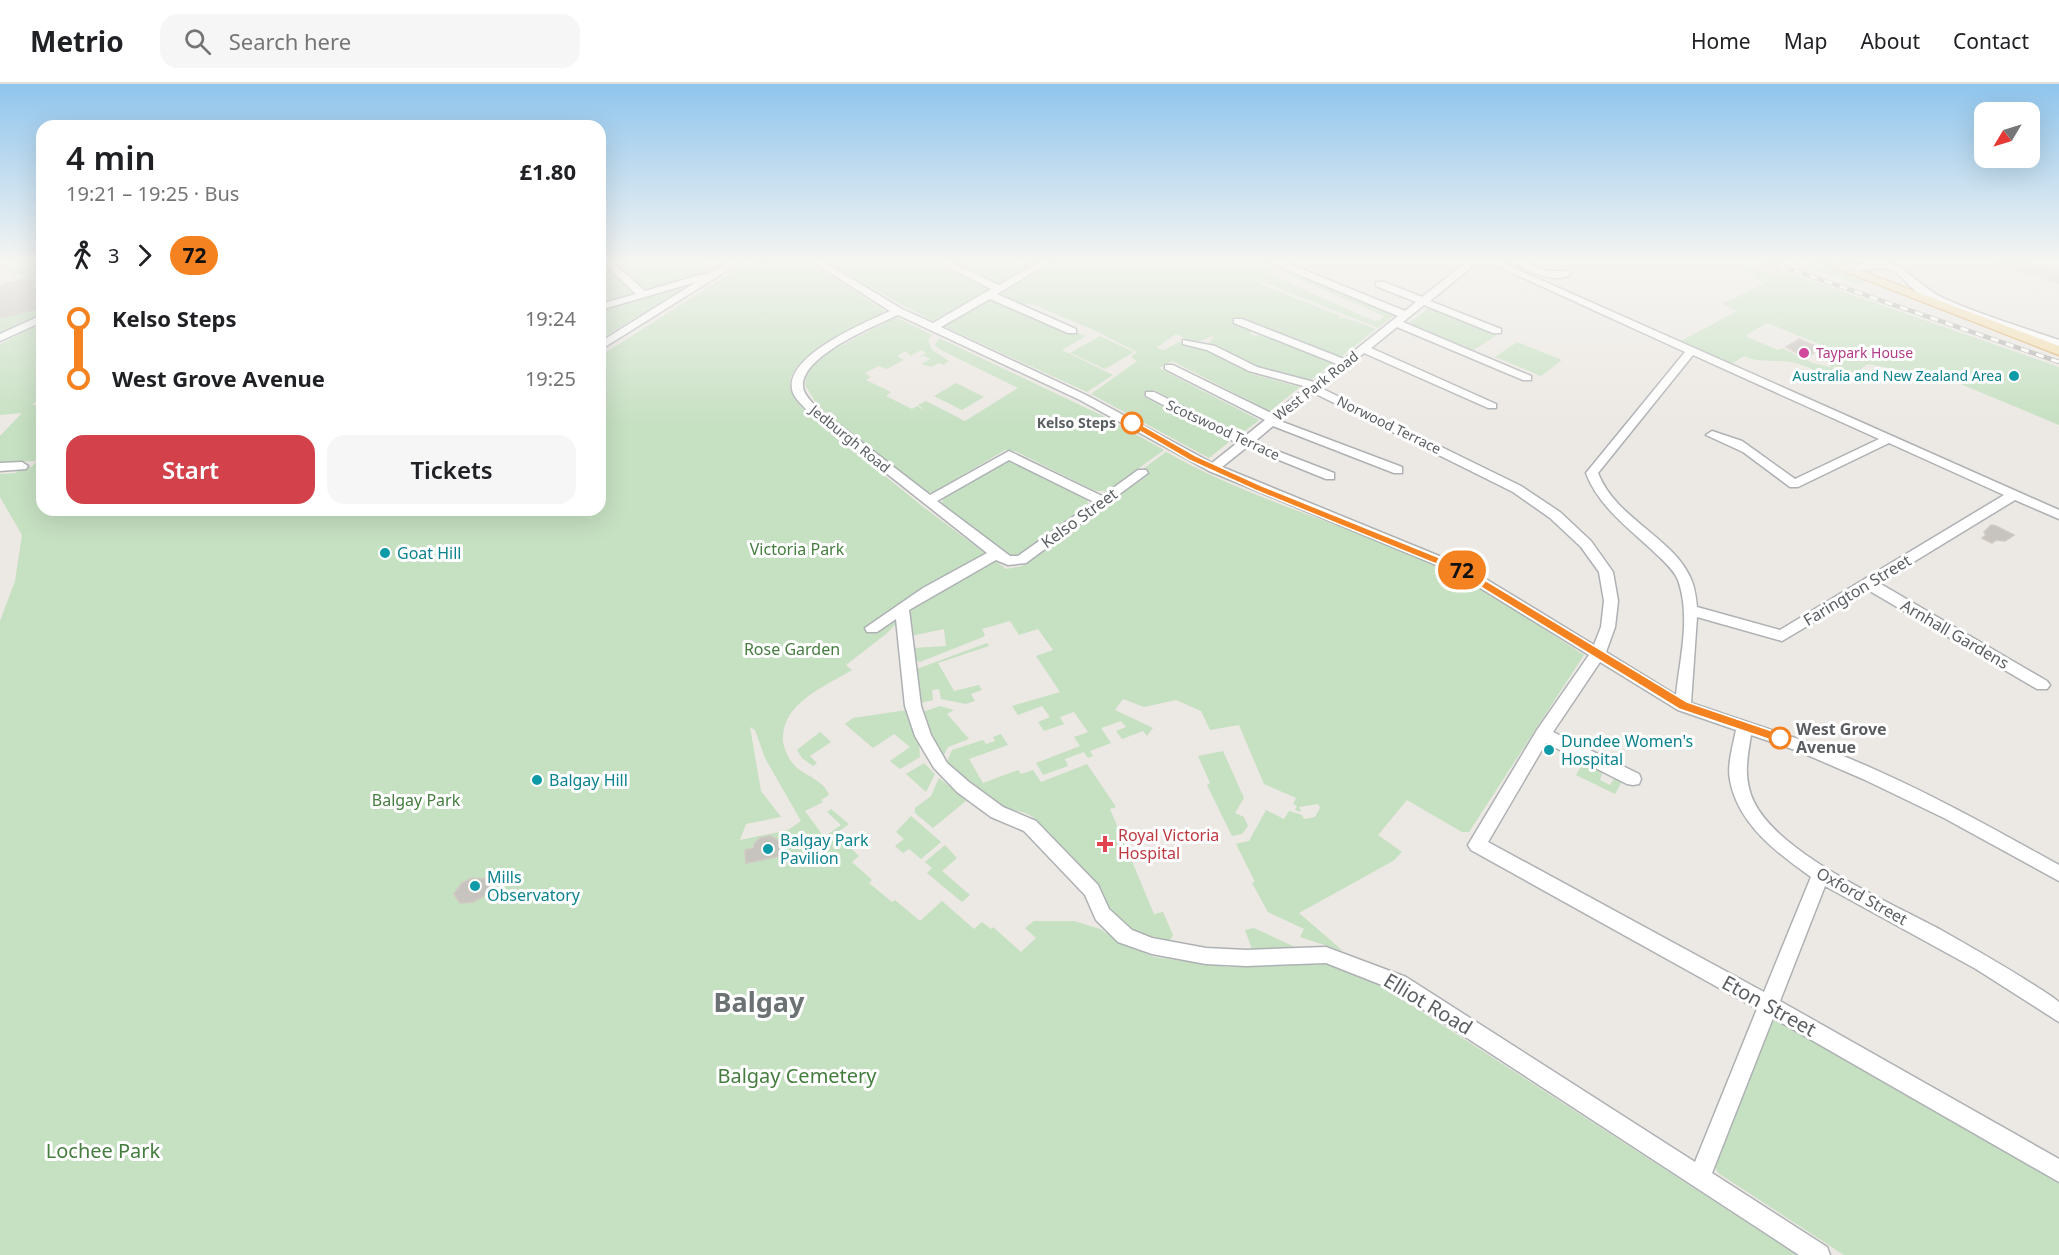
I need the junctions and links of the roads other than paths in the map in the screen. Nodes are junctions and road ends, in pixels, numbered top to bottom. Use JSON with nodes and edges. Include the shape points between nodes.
{"nodes":[{"id":1,"x":651,"y":315,"type":"edge"},
{"id":2,"x":891,"y":315,"type":"edge"},
{"id":3,"x":905,"y":315,"type":"edge"},
{"id":4,"x":955,"y":315,"type":"edge"},
{"id":5,"x":1039,"y":315,"type":"edge"},
{"id":6,"x":1392,"y":315,"type":"edge"},
{"id":7,"x":1407,"y":315,"type":"edge"},
{"id":8,"x":1457,"y":315,"type":"edge"},
{"id":9,"x":1613,"y":315,"type":"edge"},
{"id":10,"x":1964,"y":315,"type":"edge"},
{"id":11,"x":1978,"y":315,"type":"edge"},
{"id":12,"x":1401,"y":319,"type":"junction"},
{"id":13,"x":36,"y":321,"type":"edge"},
{"id":14,"x":1238,"y":321,"type":"dead end"},
{"id":15,"x":932,"y":328,"type":"junction"},
{"id":16,"x":1072,"y":331,"type":"dead end"},
{"id":17,"x":1497,"y":331,"type":"dead end"},
{"id":18,"x":620,"y":334,"type":"junction"},
{"id":19,"x":0,"y":338,"type":"edge"},
{"id":20,"x":606,"y":338,"type":"edge"},
{"id":21,"x":1187,"y":342,"type":"dead end"},
{"id":22,"x":606,"y":343,"type":"edge"},
{"id":23,"x":2059,"y":344,"type":"edge"},
{"id":24,"x":1364,"y":349,"type":"junction"},
{"id":25,"x":1692,"y":350,"type":"junction"},
{"id":26,"x":2059,"y":351,"type":"edge"},
{"id":27,"x":1346,"y":363,"type":"junction"},
{"id":28,"x":1169,"y":367,"type":"dead end"},
{"id":29,"x":1527,"y":378,"type":"dead end"},
{"id":30,"x":1314,"y":387,"type":"junction"},
{"id":31,"x":1150,"y":394,"type":"dead end"},
{"id":32,"x":1492,"y":406,"type":"dead end"},
{"id":33,"x":1272,"y":420,"type":"junction"},
{"id":34,"x":1712,"y":435,"type":"dead end"},
{"id":35,"x":1888,"y":439,"type":"junction"},
{"id":36,"x":1244,"y":442,"type":"junction"},
{"id":37,"x":22,"y":466,"type":"dead end"},
{"id":38,"x":0,"y":467,"type":"edge"},
{"id":39,"x":1213,"y":468,"type":"junction"},
{"id":40,"x":1398,"y":470,"type":"dead end"},
{"id":41,"x":1142,"y":473,"type":"dead end"},
{"id":42,"x":1330,"y":476,"type":"dead end"},
{"id":43,"x":2014,"y":495,"type":"junction"},
{"id":44,"x":1103,"y":501,"type":"junction"},
{"id":45,"x":927,"y":502,"type":"junction"},
{"id":46,"x":2059,"y":515,"type":"edge"},
{"id":47,"x":996,"y":554,"type":"junction"},
{"id":48,"x":1015,"y":562,"type":"joint"},
{"id":49,"x":1869,"y":584,"type":"junction"},
{"id":50,"x":902,"y":608,"type":"junction"},
{"id":51,"x":1690,"y":610,"type":"junction"},
{"id":52,"x":872,"y":628,"type":"dead end"},
{"id":53,"x":1599,"y":652,"type":"junction"},
{"id":54,"x":2042,"y":685,"type":"dead end"},
{"id":55,"x":1683,"y":706,"type":"junction"},
{"id":56,"x":1745,"y":726,"type":"junction"},
{"id":57,"x":1543,"y":734,"type":"junction"},
{"id":58,"x":1633,"y":779,"type":"dead end"},
{"id":59,"x":1821,"y":874,"type":"junction"},
{"id":60,"x":2059,"y":874,"type":"edge"},
{"id":61,"x":1769,"y":1005,"type":"junction"},
{"id":62,"x":2059,"y":1013,"type":"edge"},
{"id":63,"x":2059,"y":1171,"type":"edge"},
{"id":64,"x":1700,"y":1176,"type":"junction"},
{"id":65,"x":1819,"y":1255,"type":"edge"}],
"edges":[{"from":1,"to":18,"type":"street"},
{"from":2,"to":45,"type":"street","name":"Jedburgh Road","via":[[813,357],[799,376],[797,387],[812,409]]},
{"from":3,"to":15,"type":"street"},
{"from":4,"to":15,"type":"street"},
{"from":5,"to":16,"type":"street"},
{"from":6,"to":12,"type":"street"},
{"from":7,"to":12,"type":"street","name":"West Park Road"},
{"from":8,"to":17,"type":"street"},
{"from":9,"to":25,"type":"street"},
{"from":10,"to":26,"type":"main road"},
{"from":11,"to":23,"type":"street"},
{"from":12,"to":24,"type":"street","name":"West Park Road"},
{"from":12,"to":29,"type":"street"},
{"from":13,"to":19,"type":"street"},
{"from":14,"to":27,"type":"street"},
{"from":15,"to":39,"type":"street","via":[[1112,412]]},
{"from":18,"to":20,"type":"street"},
{"from":18,"to":22,"type":"street"},
{"from":21,"to":30,"type":"street","name":"Norwood Terrace","via":[[1211,348],[1253,369]]},
{"from":24,"to":27,"type":"street","name":"West Park Road"},
{"from":24,"to":32,"type":"street"},
{"from":25,"to":35,"type":"street"},
{"from":25,"to":51,"type":"street","via":[[1592,473],[1607,498],[1658,546],[1685,578]]},
{"from":27,"to":30,"type":"street","name":"West Park Road"},
{"from":28,"to":33,"type":"street"},
{"from":30,"to":33,"type":"street","name":"West Park Road"},
{"from":30,"to":53,"type":"street","name":"Norwood Terrace","via":[[1517,489],[1555,515],[1586,544],[1606,572],[1611,600],[1608,627]]},
{"from":31,"to":36,"type":"street","name":"Scotswood Terrace"},
{"from":33,"to":36,"type":"street","name":"West Park Road"},
{"from":33,"to":40,"type":"street"},
{"from":34,"to":35,"type":"street","via":[[1734,439],[1757,454],[1770,471],[1794,484]]},
{"from":35,"to":43,"type":"street"},
{"from":36,"to":39,"type":"street","name":"West Park Road"},
{"from":36,"to":42,"type":"street","name":"Scotswood Terrace"},
{"from":37,"to":38,"type":"street"},
{"from":39,"to":53,"type":"street","via":[[1461,570]]},
{"from":41,"to":44,"type":"street","name":"Kelso Street"},
{"from":43,"to":46,"type":"street"},
{"from":43,"to":49,"type":"street","name":"Farington Street"},
{"from":44,"to":45,"type":"street","via":[[1009,455]]},
{"from":44,"to":48,"type":"street","name":"Kelso Street"},
{"from":45,"to":47,"type":"street","name":"Jedburgh Road"},
{"from":47,"to":48,"type":"street","name":"Jedburgh Road"},
{"from":47,"to":50,"type":"street"},
{"from":49,"to":51,"type":"street","name":"Farington Street","via":[[1782,636]]},
{"from":49,"to":54,"type":"street","name":"Arnhall Gardens"},
{"from":50,"to":52,"type":"street"},
{"from":50,"to":64,"type":"street","name":"Elliot Road","via":[[913,706],[923,736],[942,766],[996,812],[1030,826],[1092,890],[1102,914],[1125,936],[1152,946],[1206,956],[1326,955],[1372,970],[1399,983]]},
{"from":51,"to":55,"type":"street"},
{"from":53,"to":55,"type":"street"},
{"from":53,"to":57,"type":"street"},
{"from":55,"to":56,"type":"street"},
{"from":56,"to":59,"type":"street","name":"Oxford Street","via":[[1738,782],[1746,802],[1781,846]]},
{"from":56,"to":60,"type":"street","via":[[1906,791]]},
{"from":57,"to":58,"type":"street","via":[[1609,776]]},
{"from":57,"to":61,"type":"street","name":"Eton Street","via":[[1477,845]]},
{"from":59,"to":61,"type":"street"},
{"from":59,"to":62,"type":"street","name":"Oxford Street","via":[[1985,964]]},
{"from":61,"to":63,"type":"street","name":"Eton Street"},
{"from":61,"to":64,"type":"street"},
{"from":64,"to":65,"type":"street","name":"Elliot Road"}]}
